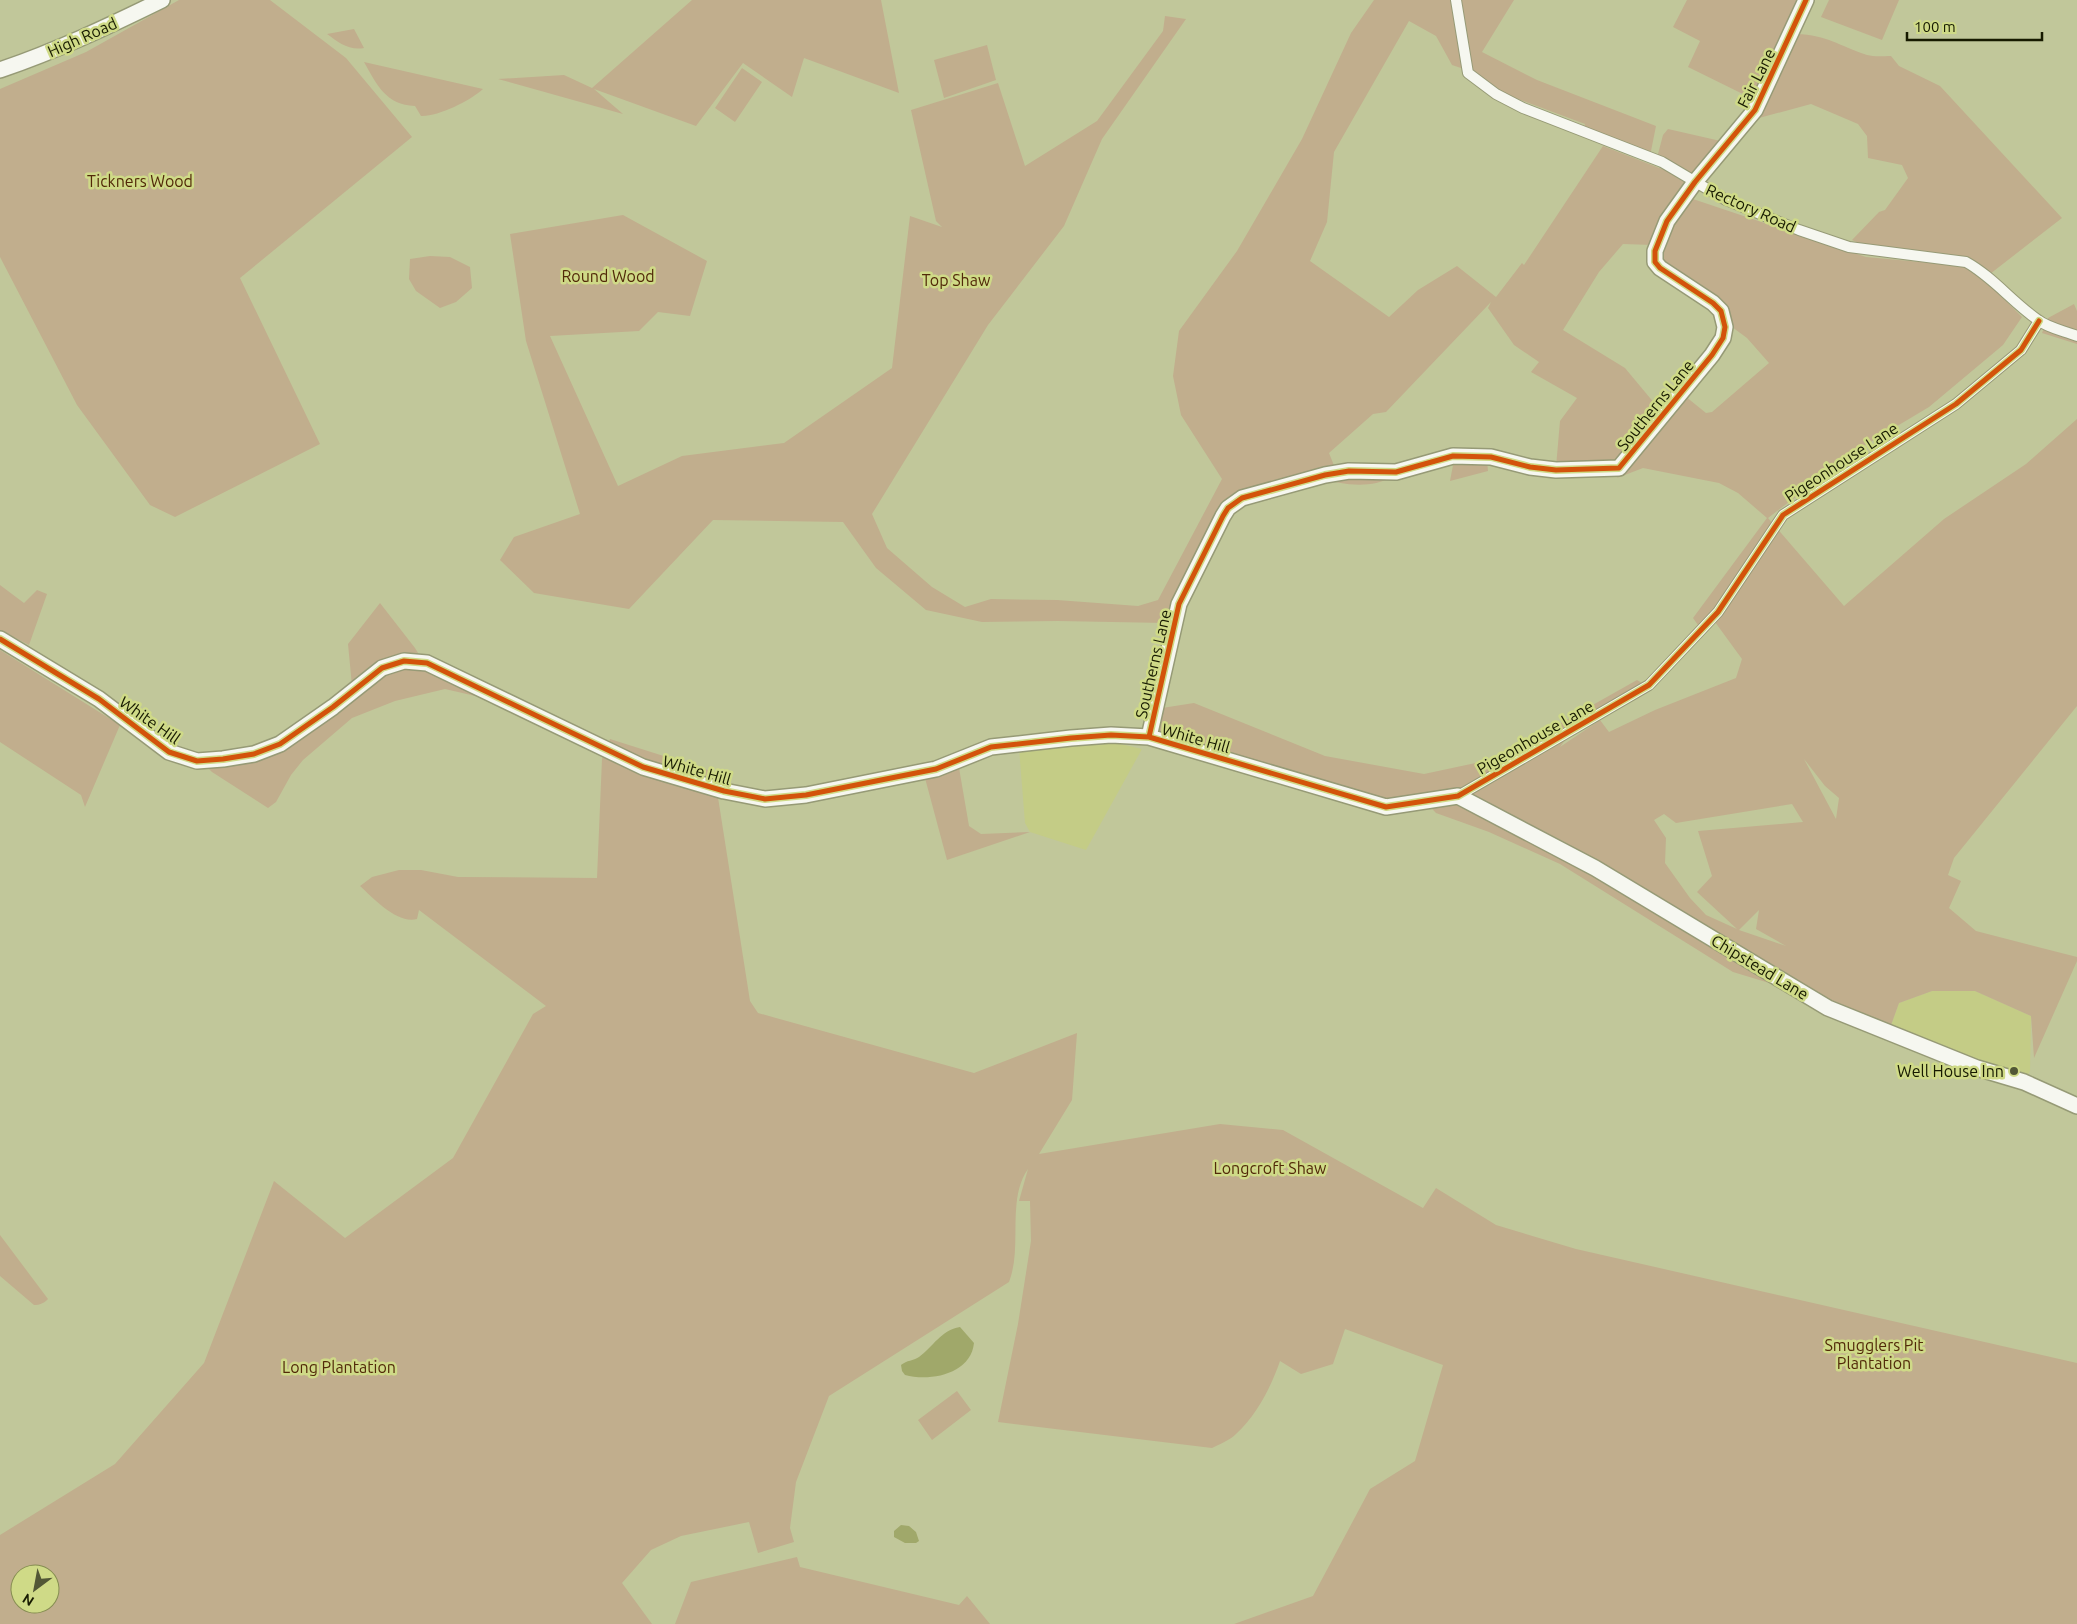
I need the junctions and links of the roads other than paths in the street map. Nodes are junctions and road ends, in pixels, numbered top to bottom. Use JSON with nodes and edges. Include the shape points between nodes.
{"nodes":[{"id":1,"x":162,"y":0,"type":"edge"},
{"id":2,"x":1456,"y":0,"type":"edge"},
{"id":3,"x":1806,"y":0,"type":"edge"},
{"id":4,"x":0,"y":70,"type":"edge"},
{"id":5,"x":1695,"y":182,"type":"junction"},
{"id":6,"x":2039,"y":321,"type":"junction"},
{"id":7,"x":2077,"y":336,"type":"edge"},
{"id":8,"x":0,"y":639,"type":"edge"},
{"id":9,"x":1149,"y":737,"type":"junction"},
{"id":10,"x":1458,"y":796,"type":"junction"},
{"id":11,"x":2077,"y":1106,"type":"edge"}],
"edges":[{"from":1,"to":4,"type":"street","name":"High Road","via":[[102,30]]},
{"from":2,"to":5,"type":"street","name":"Rectory Road","via":[[1468,73],[1496,94],[1523,108],[1662,162]]},
{"from":3,"to":5,"type":"street","name":"Fair Lane","via":[[1755,110]]},
{"from":5,"to":6,"type":"street","name":"Rectory Road","via":[[1747,209],[1848,247],[1966,262]]},
{"from":5,"to":9,"type":"street","name":"Southerns Lane","via":[[1667,221],[1655,251],[1655,262],[1722,311],[1723,338],[1619,468],[1556,470],[1491,458],[1453,456],[1396,472],[1349,471],[1325,475],[1242,498],[1223,516],[1180,604]]},
{"from":6,"to":7,"type":"street","name":"Rectory Road"},
{"from":6,"to":10,"type":"street","name":"Pigeonhouse Lane","via":[[2021,350],[1956,404],[1783,515],[1718,612],[1649,684]]},
{"from":8,"to":9,"type":"street","name":"White Hill","via":[[99,699],[169,752],[197,761],[254,754],[280,744],[382,668],[404,661],[427,663],[643,768],[724,792],[765,799],[785,799],[936,769],[991,748],[1071,738]]},
{"from":9,"to":10,"type":"street","name":"White Hill","via":[[1386,806]]},
{"from":10,"to":11,"type":"street","name":"Chipstead Lane","via":[[1595,868],[1828,1008],[1977,1068],[2024,1082]]}]}
